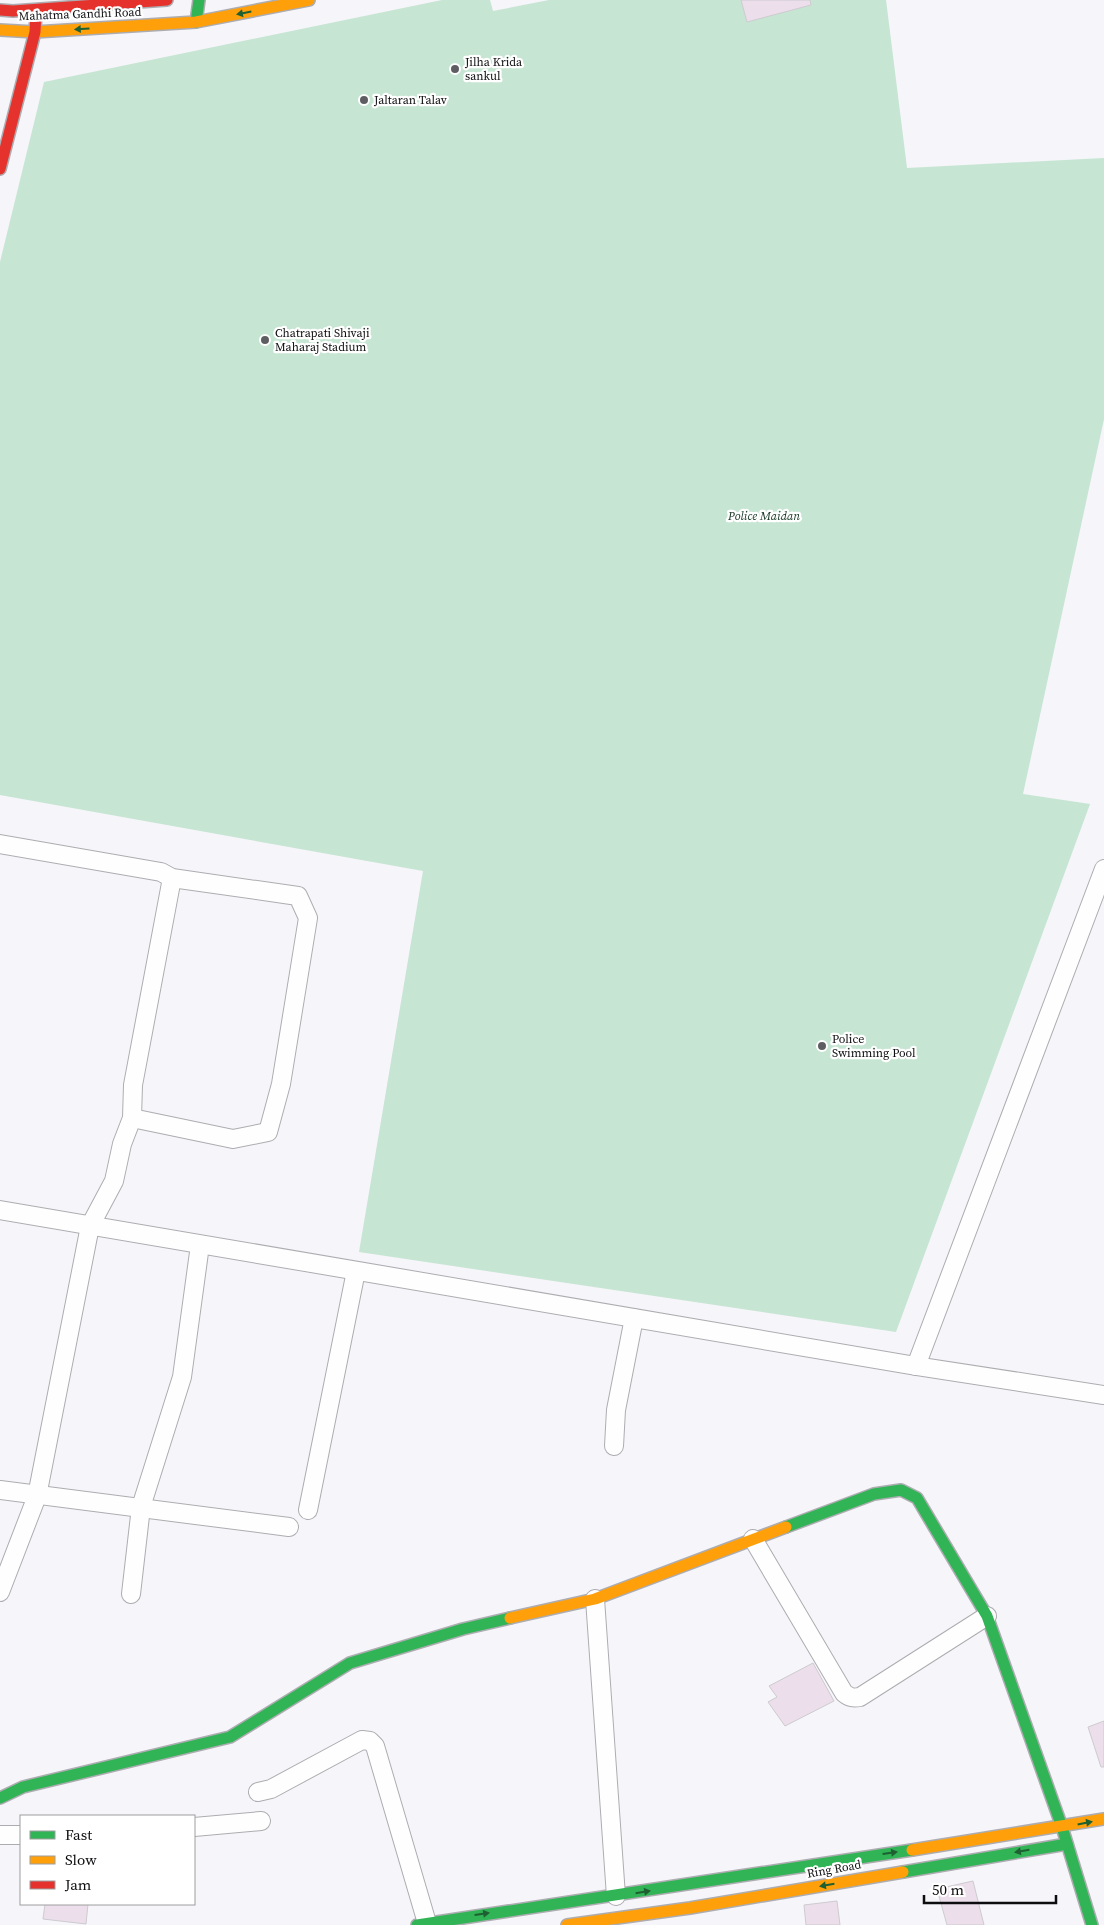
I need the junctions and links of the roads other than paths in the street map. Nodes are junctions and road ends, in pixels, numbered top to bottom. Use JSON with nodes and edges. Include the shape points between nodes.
{"nodes":[{"id":1,"x":167,"y":0,"type":"edge"},
{"id":2,"x":199,"y":0,"type":"edge"},
{"id":3,"x":309,"y":0,"type":"edge"},
{"id":4,"x":36,"y":9,"type":"junction"},
{"id":5,"x":0,"y":10,"type":"edge"},
{"id":6,"x":196,"y":22,"type":"junction"},
{"id":7,"x":0,"y":30,"type":"edge"},
{"id":8,"x":35,"y":32,"type":"junction"},
{"id":9,"x":0,"y":169,"type":"edge"},
{"id":10,"x":0,"y":844,"type":"edge"},
{"id":11,"x":1104,"y":869,"type":"edge"},
{"id":12,"x":172,"y":878,"type":"junction"},
{"id":13,"x":132,"y":1118,"type":"junction"},
{"id":14,"x":0,"y":1210,"type":"edge"},
{"id":15,"x":90,"y":1226,"type":"junction"},
{"id":16,"x":200,"y":1245,"type":"junction"},
{"id":17,"x":356,"y":1271,"type":"junction"},
{"id":18,"x":634,"y":1318,"type":"junction"},
{"id":19,"x":916,"y":1366,"type":"junction"},
{"id":20,"x":1104,"y":1395,"type":"edge"},
{"id":21,"x":614,"y":1446,"type":"dead end"},
{"id":22,"x":0,"y":1490,"type":"edge"},
{"id":23,"x":38,"y":1496,"type":"junction"},
{"id":24,"x":142,"y":1507,"type":"junction"},
{"id":25,"x":308,"y":1510,"type":"dead end"},
{"id":26,"x":289,"y":1527,"type":"dead end"},
{"id":27,"x":753,"y":1539,"type":"junction"},
{"id":28,"x":0,"y":1592,"type":"edge"},
{"id":29,"x":132,"y":1594,"type":"dead end"},
{"id":30,"x":595,"y":1599,"type":"junction"},
{"id":31,"x":987,"y":1616,"type":"junction"},
{"id":32,"x":258,"y":1792,"type":"dead end"},
{"id":33,"x":0,"y":1798,"type":"edge"},
{"id":34,"x":1104,"y":1819,"type":"edge"},
{"id":35,"x":261,"y":1822,"type":"dead end"},
{"id":36,"x":1062,"y":1827,"type":"junction"},
{"id":37,"x":195,"y":1828,"type":"edge"},
{"id":38,"x":0,"y":1835,"type":"edge"},
{"id":39,"x":20,"y":1835,"type":"edge"},
{"id":40,"x":1071,"y":1843,"type":"junction"},
{"id":41,"x":688,"y":1885,"type":"junction"},
{"id":42,"x":616,"y":1896,"type":"junction"},
{"id":43,"x":692,"y":1916,"type":"edge"},
{"id":44,"x":422,"y":1924,"type":"edge"},
{"id":45,"x":567,"y":1925,"type":"edge"},
{"id":46,"x":1092,"y":1925,"type":"edge"}],
"edges":[{"from":1,"to":4,"type":"main road"},
{"from":2,"to":6,"type":"main road"},
{"from":3,"to":6,"type":"main road","name":"Mahatma Gandhi Road","one_way":true},
{"from":4,"to":5,"type":"main road"},
{"from":4,"to":8,"type":"main road"},
{"from":6,"to":8,"type":"main road","name":"Mahatma Gandhi Road","one_way":true},
{"from":7,"to":8,"type":"main road","name":"Mahatma Gandhi Road"},
{"from":8,"to":9,"type":"main road"},
{"from":10,"to":12,"type":"street","via":[[161,872]]},
{"from":11,"to":19,"type":"street"},
{"from":12,"to":13,"type":"street","via":[[133,1085]]},
{"from":12,"to":13,"type":"street","via":[[298,896],[308,918],[287,1045],[268,1132],[233,1139]]},
{"from":13,"to":15,"type":"street","via":[[114,1181]]},
{"from":14,"to":15,"type":"street"},
{"from":15,"to":16,"type":"street"},
{"from":15,"to":23,"type":"street"},
{"from":16,"to":17,"type":"street"},
{"from":16,"to":24,"type":"street","via":[[182,1377]]},
{"from":17,"to":18,"type":"street"},
{"from":17,"to":25,"type":"street"},
{"from":18,"to":19,"type":"street"},
{"from":18,"to":21,"type":"street","via":[[616,1410]]},
{"from":19,"to":20,"type":"street"},
{"from":22,"to":23,"type":"street"},
{"from":23,"to":24,"type":"street"},
{"from":23,"to":28,"type":"street"},
{"from":24,"to":26,"type":"street"},
{"from":24,"to":29,"type":"street"},
{"from":27,"to":30,"type":"main road"},
{"from":27,"to":31,"type":"main road","via":[[874,1494],[901,1490],[917,1498]]},
{"from":27,"to":31,"type":"street","via":[[844,1693],[854,1698]]},
{"from":30,"to":33,"type":"main road","via":[[463,1629],[350,1662],[230,1737],[22,1787]]},
{"from":30,"to":42,"type":"street"},
{"from":31,"to":36,"type":"main road"},
{"from":32,"to":44,"type":"street","via":[[271,1789],[362,1740],[370,1741],[375,1746]]},
{"from":36,"to":34,"type":"main road","one_way":true},
{"from":35,"to":37,"type":"street"},
{"from":36,"to":40,"type":"main road"},
{"from":41,"to":36,"type":"main road","one_way":true},
{"from":38,"to":39,"type":"street"},
{"from":40,"to":43,"type":"main road","name":"Ring Road","one_way":true},
{"from":40,"to":46,"type":"main road"},
{"from":42,"to":41,"type":"main road","one_way":true},
{"from":41,"to":43,"type":"street"},
{"from":44,"to":42,"type":"main road","one_way":true},
{"from":43,"to":45,"type":"main road","name":"Ring Road"}]}
